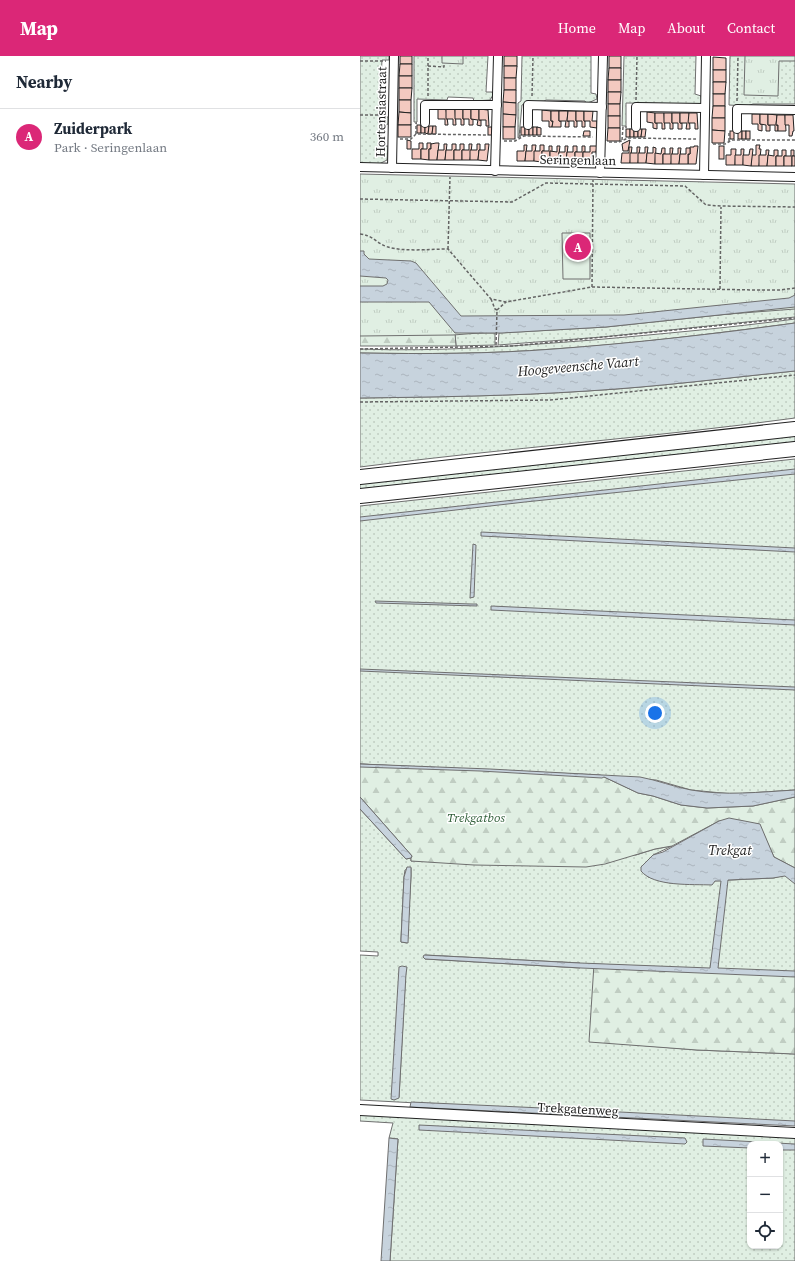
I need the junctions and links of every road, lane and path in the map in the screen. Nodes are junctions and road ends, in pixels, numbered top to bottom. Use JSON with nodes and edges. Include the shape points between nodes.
{"nodes":[{"id":1,"x":428,"y":56,"type":"edge"},
{"id":2,"x":498,"y":56,"type":"edge"},
{"id":3,"x":533,"y":56,"type":"edge"},
{"id":4,"x":603,"y":56,"type":"edge"},
{"id":5,"x":637,"y":56,"type":"edge"},
{"id":6,"x":706,"y":56,"type":"edge"},
{"id":7,"x":738,"y":56,"type":"edge"},
{"id":8,"x":394,"y":59,"type":"edge"},
{"id":9,"x":360,"y":61,"type":"edge"},
{"id":10,"x":444,"y":63,"type":"dead end"},
{"id":11,"x":428,"y":66,"type":"junction"},
{"id":12,"x":428,"y":105,"type":"junction"},
{"id":13,"x":497,"y":105,"type":"junction"},
{"id":14,"x":532,"y":106,"type":"junction"},
{"id":15,"x":602,"y":107,"type":"junction"},
{"id":16,"x":636,"y":108,"type":"junction"},
{"id":17,"x":705,"y":108,"type":"junction"},
{"id":18,"x":737,"y":109,"type":"junction"},
{"id":19,"x":795,"y":110,"type":"edge"},
{"id":20,"x":360,"y":115,"type":"edge"},
{"id":21,"x":393,"y":115,"type":"junction"},
{"id":22,"x":425,"y":123,"type":"dead end"},
{"id":23,"x":528,"y":125,"type":"dead end"},
{"id":24,"x":636,"y":126,"type":"joint"},
{"id":25,"x":737,"y":129,"type":"dead end"},
{"id":26,"x":392,"y":138,"type":"junction"},
{"id":27,"x":496,"y":138,"type":"junction"},
{"id":28,"x":601,"y":140,"type":"junction"},
{"id":29,"x":622,"y":140,"type":"junction"},
{"id":30,"x":795,"y":140,"type":"edge"},
{"id":31,"x":705,"y":142,"type":"junction"},
{"id":32,"x":360,"y":167,"type":"edge"},
{"id":33,"x":392,"y":168,"type":"junction"},
{"id":34,"x":450,"y":170,"type":"junction"},
{"id":35,"x":495,"y":171,"type":"junction"},
{"id":36,"x":597,"y":173,"type":"junction"},
{"id":37,"x":704,"y":175,"type":"junction"},
{"id":38,"x":795,"y":177,"type":"edge"},
{"id":39,"x":592,"y":184,"type":"junction"},
{"id":40,"x":360,"y":199,"type":"edge"},
{"id":41,"x":449,"y":200,"type":"junction"},
{"id":42,"x":721,"y":206,"type":"junction"},
{"id":43,"x":795,"y":207,"type":"edge"},
{"id":44,"x":360,"y":234,"type":"edge"},
{"id":45,"x":448,"y":250,"type":"junction"},
{"id":46,"x":592,"y":287,"type":"junction"},
{"id":47,"x":795,"y":288,"type":"edge"},
{"id":48,"x":720,"y":289,"type":"junction"},
{"id":49,"x":491,"y":299,"type":"junction"},
{"id":50,"x":506,"y":302,"type":"junction"},
{"id":51,"x":497,"y":311,"type":"junction"},
{"id":52,"x":795,"y":318,"type":"edge"},
{"id":53,"x":496,"y":346,"type":"junction"},
{"id":54,"x":360,"y":348,"type":"edge"},
{"id":55,"x":795,"y":376,"type":"edge"},
{"id":56,"x":360,"y":402,"type":"edge"},
{"id":57,"x":795,"y":429,"type":"edge"},
{"id":58,"x":795,"y":449,"type":"edge"},
{"id":59,"x":360,"y":477,"type":"edge"},
{"id":60,"x":360,"y":496,"type":"edge"},
{"id":61,"x":360,"y":1110,"type":"edge"},
{"id":62,"x":795,"y":1133,"type":"edge"}],
"edges":[{"from":1,"to":11,"type":"path"},
{"from":2,"to":13,"type":"street"},
{"from":3,"to":14,"type":"path"},
{"from":4,"to":15,"type":"street"},
{"from":5,"to":16,"type":"path"},
{"from":6,"to":17,"type":"street"},
{"from":7,"to":18,"type":"path"},
{"from":8,"to":9,"type":"path"},
{"from":8,"to":21,"type":"street","name":"Hortensiastraat"},
{"from":10,"to":11,"type":"path","via":[[444,67]]},
{"from":11,"to":12,"type":"path"},
{"from":12,"to":13,"type":"street"},
{"from":12,"to":22,"type":"street","via":[[425,105]]},
{"from":13,"to":27,"type":"street"},
{"from":14,"to":15,"type":"street"},
{"from":14,"to":23,"type":"street","via":[[528,105]]},
{"from":15,"to":28,"type":"street"},
{"from":16,"to":17,"type":"street"},
{"from":16,"to":24,"type":"street"},
{"from":17,"to":31,"type":"street"},
{"from":18,"to":19,"type":"street"},
{"from":18,"to":25,"type":"street"},
{"from":20,"to":21,"type":"path"},
{"from":21,"to":26,"type":"street","name":"Hortensiastraat"},
{"from":24,"to":29,"type":"path","via":[[623,126]]},
{"from":26,"to":27,"type":"path","via":[[411,139],[416,134]]},
{"from":26,"to":33,"type":"street","name":"Hortensiastraat"},
{"from":27,"to":28,"type":"path","via":[[515,141],[524,136]]},
{"from":27,"to":35,"type":"street"},
{"from":28,"to":29,"type":"path"},
{"from":28,"to":36,"type":"street"},
{"from":29,"to":31,"type":"path","via":[[628,138]]},
{"from":30,"to":31,"type":"path","via":[[732,140],[725,144]]},
{"from":31,"to":37,"type":"street"},
{"from":32,"to":33,"type":"street","name":"Seringenlaan"},
{"from":33,"to":34,"type":"street","name":"Seringenlaan"},
{"from":34,"to":35,"type":"street","name":"Seringenlaan"},
{"from":34,"to":41,"type":"path"},
{"from":35,"to":36,"type":"street","name":"Seringenlaan"},
{"from":36,"to":37,"type":"street","name":"Seringenlaan"},
{"from":36,"to":39,"type":"path"},
{"from":37,"to":38,"type":"street","name":"Seringenlaan"},
{"from":39,"to":41,"type":"path","via":[[546,183],[512,202]]},
{"from":39,"to":42,"type":"path","via":[[685,186],[706,205]]},
{"from":39,"to":46,"type":"path"},
{"from":40,"to":41,"type":"path"},
{"from":41,"to":45,"type":"path"},
{"from":42,"to":43,"type":"path"},
{"from":42,"to":48,"type":"path"},
{"from":44,"to":45,"type":"path","via":[[368,235],[387,247]]},
{"from":45,"to":49,"type":"path"},
{"from":46,"to":48,"type":"path"},
{"from":46,"to":50,"type":"path"},
{"from":47,"to":48,"type":"path"},
{"from":49,"to":50,"type":"path"},
{"from":49,"to":51,"type":"path"},
{"from":50,"to":51,"type":"path"},
{"from":51,"to":53,"type":"path"},
{"from":52,"to":53,"type":"path"},
{"from":53,"to":54,"type":"path"},
{"from":55,"to":56,"type":"path","via":[[550,400]]},
{"from":57,"to":59,"type":"highway"},
{"from":58,"to":60,"type":"highway"},
{"from":61,"to":62,"type":"street","name":"Trekgatenweg"}]}
